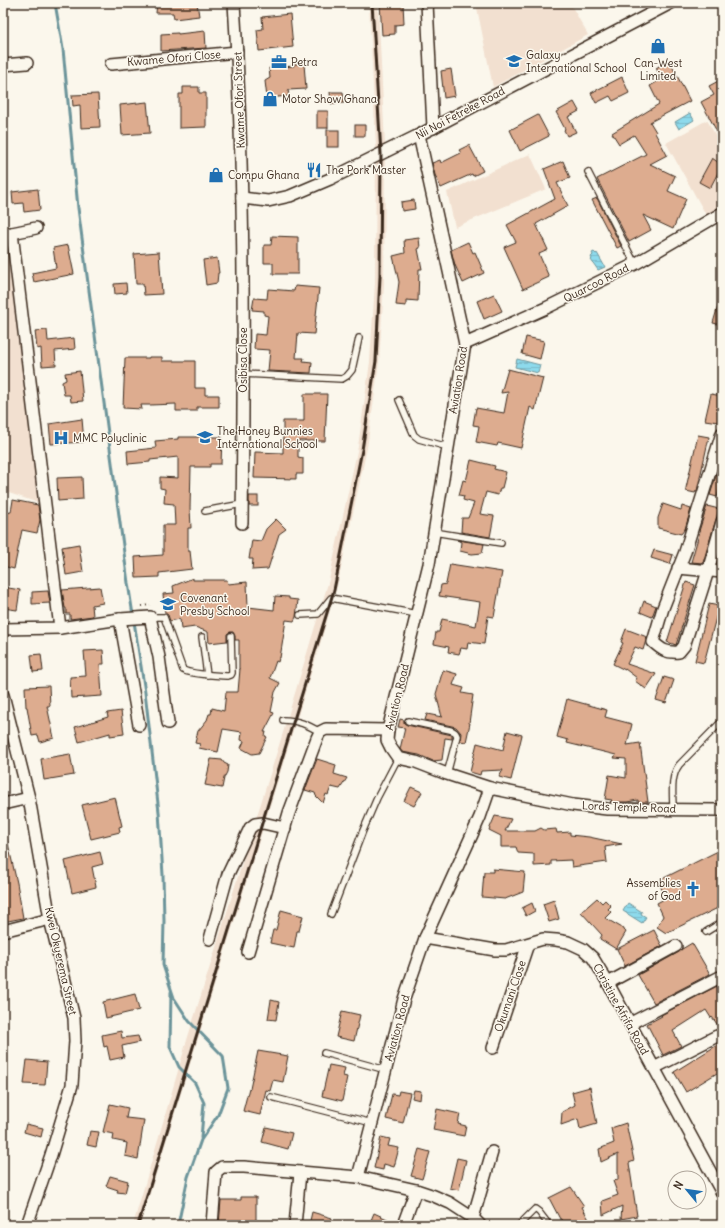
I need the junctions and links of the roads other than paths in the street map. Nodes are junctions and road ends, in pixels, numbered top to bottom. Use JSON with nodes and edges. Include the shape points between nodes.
{"nodes":[{"id":1,"x":234,"y":3,"type":"edge"},
{"id":2,"x":427,"y":3,"type":"edge"},
{"id":3,"x":671,"y":3,"type":"edge"},
{"id":4,"x":237,"y":52,"type":"junction"},
{"id":5,"x":27,"y":63,"type":"dead end"},
{"id":6,"x":110,"y":64,"type":"dead end"},
{"id":7,"x":3,"y":65,"type":"edge"},
{"id":8,"x":433,"y":128,"type":"junction"},
{"id":9,"x":419,"y":135,"type":"junction"},
{"id":10,"x":588,"y":172,"type":"dead end"},
{"id":11,"x":242,"y":198,"type":"junction"},
{"id":12,"x":722,"y":213,"type":"edge"},
{"id":13,"x":36,"y":228,"type":"dead end"},
{"id":14,"x":8,"y":234,"type":"edge"},
{"id":15,"x":635,"y":264,"type":"junction"},
{"id":16,"x":359,"y":338,"type":"dead end"},
{"id":17,"x":465,"y":344,"type":"junction"},
{"id":18,"x":243,"y":374,"type":"junction"},
{"id":19,"x":399,"y":400,"type":"dead end"},
{"id":20,"x":722,"y":433,"type":"edge"},
{"id":21,"x":448,"y":447,"type":"junction"},
{"id":22,"x":242,"y":504,"type":"junction"},
{"id":23,"x":205,"y":511,"type":"dead end"},
{"id":24,"x":722,"y":522,"type":"edge"},
{"id":25,"x":242,"y":523,"type":"dead end"},
{"id":26,"x":434,"y":532,"type":"junction"},
{"id":27,"x":500,"y":543,"type":"dead end"},
{"id":28,"x":678,"y":568,"type":"junction"},
{"id":29,"x":708,"y":571,"type":"junction"},
{"id":30,"x":722,"y":572,"type":"edge"},
{"id":31,"x":417,"y":614,"type":"junction"},
{"id":32,"x":300,"y":615,"type":"dead end"},
{"id":33,"x":147,"y":617,"type":"junction"},
{"id":34,"x":125,"y":619,"type":"junction"},
{"id":35,"x":60,"y":628,"type":"junction"},
{"id":36,"x":3,"y":629,"type":"edge"},
{"id":37,"x":231,"y":636,"type":"dead end"},
{"id":38,"x":202,"y":637,"type":"dead end"},
{"id":39,"x":207,"y":675,"type":"junction"},
{"id":40,"x":3,"y":695,"type":"edge"},
{"id":41,"x":283,"y":720,"type":"dead end"},
{"id":42,"x":408,"y":720,"type":"dead end"},
{"id":43,"x":722,"y":721,"type":"edge"},
{"id":44,"x":168,"y":723,"type":"dead end"},
{"id":45,"x":139,"y":725,"type":"dead end"},
{"id":46,"x":388,"y":730,"type":"junction"},
{"id":47,"x":320,"y":732,"type":"junction"},
{"id":48,"x":398,"y":758,"type":"junction"},
{"id":49,"x":447,"y":774,"type":"junction"},
{"id":50,"x":490,"y":788,"type":"junction"},
{"id":51,"x":29,"y":798,"type":"junction"},
{"id":52,"x":3,"y":804,"type":"edge"},
{"id":53,"x":673,"y":809,"type":"junction"},
{"id":54,"x":722,"y":811,"type":"edge"},
{"id":55,"x":284,"y":828,"type":"junction"},
{"id":56,"x":331,"y":914,"type":"dead end"},
{"id":57,"x":50,"y":919,"type":"junction"},
{"id":58,"x":722,"y":922,"type":"edge"},
{"id":59,"x":3,"y":931,"type":"edge"},
{"id":60,"x":706,"y":932,"type":"dead end"},
{"id":61,"x":425,"y":938,"type":"junction"},
{"id":62,"x":210,"y":939,"type":"dead end"},
{"id":63,"x":528,"y":944,"type":"junction"},
{"id":64,"x":676,"y":946,"type":"dead end"},
{"id":65,"x":248,"y":952,"type":"dead end"},
{"id":66,"x":720,"y":977,"type":"dead end"},
{"id":67,"x":608,"y":983,"type":"junction"},
{"id":68,"x":631,"y":1023,"type":"junction"},
{"id":69,"x":717,"y":1036,"type":"dead end"},
{"id":70,"x":493,"y":1048,"type":"dead end"},
{"id":71,"x":324,"y":1053,"type":"dead end"},
{"id":72,"x":654,"y":1068,"type":"junction"},
{"id":73,"x":386,"y":1070,"type":"junction"},
{"id":74,"x":271,"y":1097,"type":"dead end"},
{"id":75,"x":372,"y":1123,"type":"junction"},
{"id":76,"x":492,"y":1152,"type":"dead end"},
{"id":77,"x":300,"y":1172,"type":"junction"},
{"id":78,"x":358,"y":1177,"type":"junction"},
{"id":79,"x":416,"y":1190,"type":"junction"},
{"id":80,"x":722,"y":1193,"type":"edge"},
{"id":81,"x":476,"y":1222,"type":"edge"},
{"id":82,"x":27,"y":1225,"type":"edge"},
{"id":83,"x":212,"y":1225,"type":"edge"},
{"id":84,"x":295,"y":1225,"type":"edge"},
{"id":85,"x":403,"y":1225,"type":"edge"},
{"id":86,"x":519,"y":1225,"type":"edge"},
{"id":87,"x":549,"y":1225,"type":"edge"}],
"edges":[{"from":1,"to":4,"type":"street","name":"Kwame Ofori Street"},
{"from":2,"to":8,"type":"street"},
{"from":3,"to":8,"type":"street","name":"Nii Noi Fetreke Road"},
{"from":4,"to":6,"type":"street","name":"Kwame Ofori Close"},
{"from":4,"to":11,"type":"street","name":"Kwame Ofori Street"},
{"from":5,"to":7,"type":"street"},
{"from":8,"to":9,"type":"street","name":"Nii Noi Fetreke Road"},
{"from":9,"to":11,"type":"street","name":"Nii Noi Fetreke Road","via":[[290,196],[268,201]]},
{"from":9,"to":17,"type":"street","name":"Aviation Road"},
{"from":10,"to":15,"type":"lane"},
{"from":11,"to":18,"type":"street","name":"Osibisa Close"},
{"from":12,"to":15,"type":"street","name":"Quarcoo Road"},
{"from":13,"to":14,"type":"street"},
{"from":14,"to":35,"type":"street"},
{"from":15,"to":17,"type":"street","name":"Quarcoo Road"},
{"from":16,"to":18,"type":"lane","via":[[352,370],[342,379]]},
{"from":17,"to":21,"type":"street","name":"Aviation Road"},
{"from":18,"to":22,"type":"street","name":"Osibisa Close"},
{"from":19,"to":21,"type":"lane","via":[[414,435],[419,439]]},
{"from":20,"to":28,"type":"street"},
{"from":21,"to":26,"type":"street","name":"Aviation Road"},
{"from":22,"to":23,"type":"lane"},
{"from":22,"to":25,"type":"street","name":"Osibisa Close"},
{"from":24,"to":29,"type":"street"},
{"from":26,"to":27,"type":"lane"},
{"from":26,"to":31,"type":"street","name":"Aviation Road"},
{"from":28,"to":29,"type":"street"},
{"from":28,"to":29,"type":"street","via":[[653,642],[661,650],[671,653],[679,652],[684,646]]},
{"from":29,"to":30,"type":"street"},
{"from":31,"to":32,"type":"lane","via":[[331,598],[318,614]]},
{"from":31,"to":46,"type":"street","name":"Aviation Road"},
{"from":33,"to":34,"type":"street"},
{"from":33,"to":39,"type":"lane","via":[[164,618],[183,670]]},
{"from":33,"to":44,"type":"street","via":[[159,657]]},
{"from":34,"to":35,"type":"street"},
{"from":34,"to":45,"type":"street"},
{"from":35,"to":36,"type":"street"},
{"from":37,"to":39,"type":"lane","via":[[231,675]]},
{"from":38,"to":39,"type":"lane"},
{"from":40,"to":51,"type":"street","name":"Kwei Okyerema Street"},
{"from":41,"to":47,"type":"lane","via":[[295,720]]},
{"from":42,"to":49,"type":"lane","via":[[457,733]]},
{"from":43,"to":53,"type":"lane","via":[[675,770],[672,789]]},
{"from":46,"to":47,"type":"street","via":[[326,729]]},
{"from":46,"to":48,"type":"street","name":"Aviation Road","via":[[387,740]]},
{"from":47,"to":55,"type":"street"},
{"from":48,"to":49,"type":"street"},
{"from":48,"to":56,"type":"lane","via":[[377,798]]},
{"from":49,"to":50,"type":"street"},
{"from":50,"to":53,"type":"street","name":"Lords Temple Road","via":[[606,809]]},
{"from":50,"to":61,"type":"street","name":"Aviation Road","via":[[480,817]]},
{"from":51,"to":52,"type":"street"},
{"from":51,"to":57,"type":"street","name":"Kwei Okyerema Street"},
{"from":53,"to":54,"type":"street","name":"Lords Temple Road"},
{"from":55,"to":62,"type":"street","via":[[262,822],[250,828],[228,874]]},
{"from":55,"to":65,"type":"street"},
{"from":57,"to":59,"type":"street"},
{"from":57,"to":82,"type":"street","name":"Kwei Okyerema Street","via":[[74,1018],[72,1085]]},
{"from":58,"to":60,"type":"lane"},
{"from":61,"to":63,"type":"street","name":"Christine Afrifa Road","via":[[494,950],[506,950]]},
{"from":61,"to":73,"type":"street","name":"Aviation Road","via":[[404,999]]},
{"from":63,"to":67,"type":"street","name":"Christine Afrifa Road","via":[[543,939],[573,944],[593,958]]},
{"from":63,"to":70,"type":"street","name":"Okumani Close"},
{"from":64,"to":67,"type":"street"},
{"from":66,"to":68,"type":"street"},
{"from":67,"to":68,"type":"street","name":"Christine Afrifa Road"},
{"from":68,"to":72,"type":"street","name":"Christine Afrifa Road"},
{"from":69,"to":72,"type":"street"},
{"from":71,"to":73,"type":"lane"},
{"from":72,"to":80,"type":"street","name":"Christine Afrifa Road"},
{"from":73,"to":75,"type":"street","name":"Aviation Road"},
{"from":74,"to":75,"type":"lane"},
{"from":75,"to":78,"type":"street","name":"Aviation Road"},
{"from":76,"to":81,"type":"street"},
{"from":77,"to":78,"type":"street"},
{"from":77,"to":83,"type":"street","via":[[222,1167],[216,1172]]},
{"from":77,"to":84,"type":"street"},
{"from":78,"to":79,"type":"street"},
{"from":79,"to":81,"type":"street","via":[[450,1202]]},
{"from":79,"to":85,"type":"street"},
{"from":86,"to":87,"type":"lane","via":[[535,1209]]}]}
